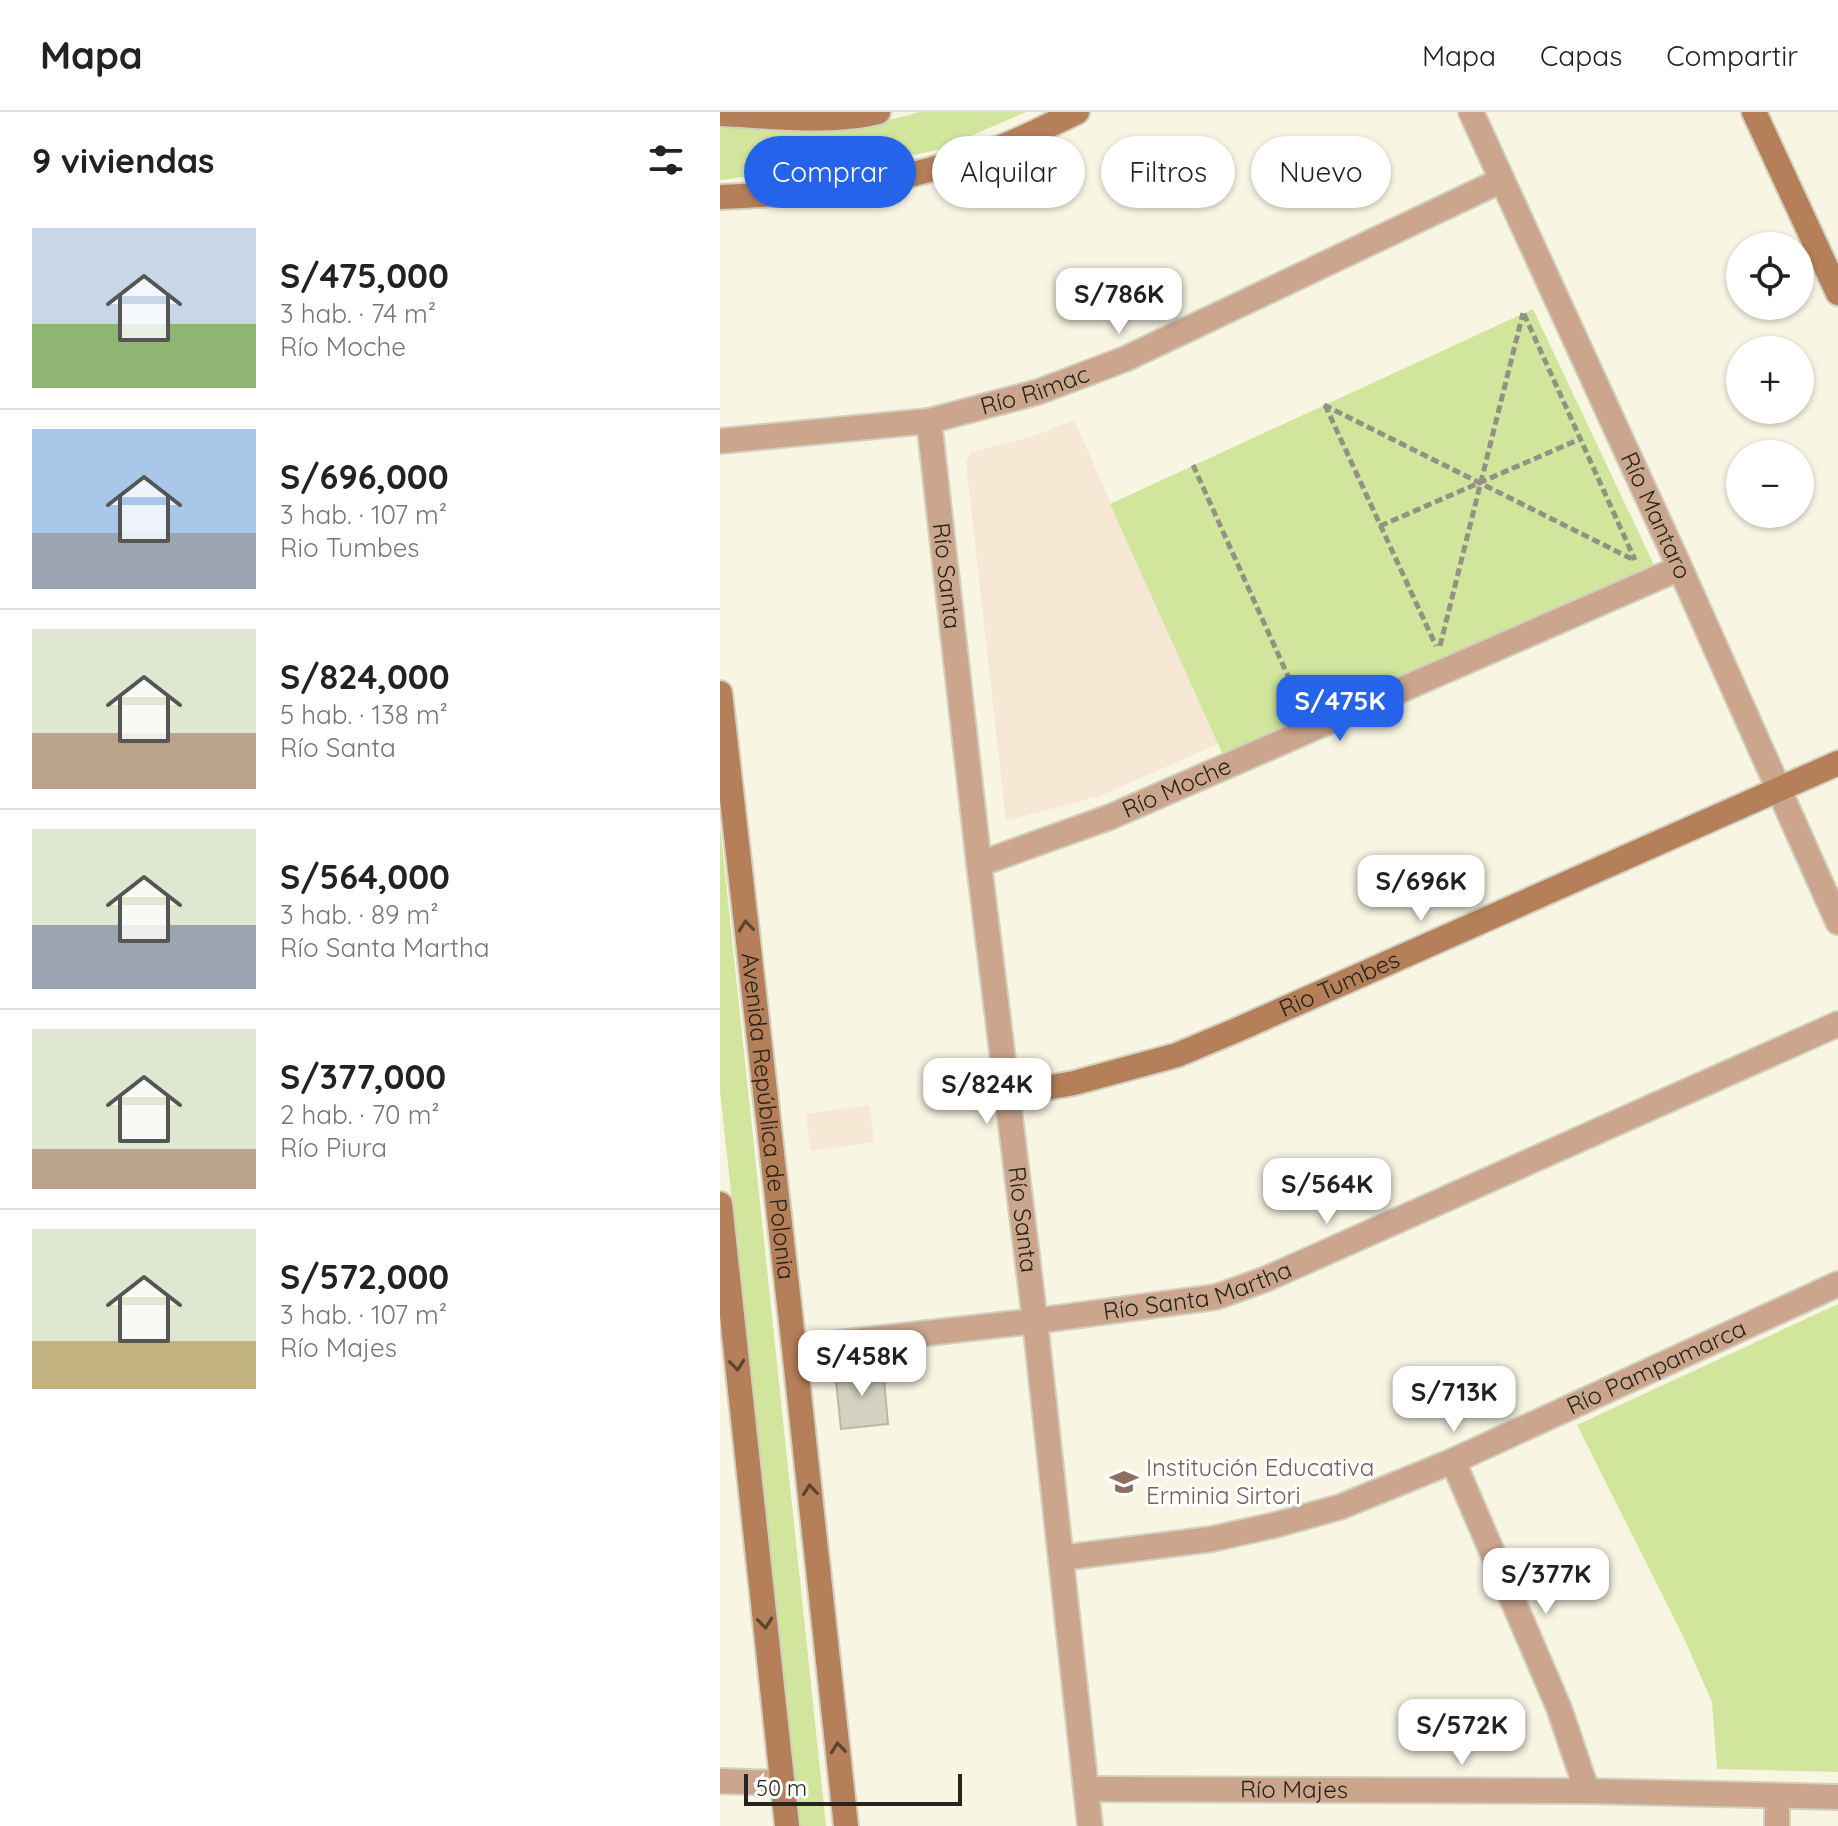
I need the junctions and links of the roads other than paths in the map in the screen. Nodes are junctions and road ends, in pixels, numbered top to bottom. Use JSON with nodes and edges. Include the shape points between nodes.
{"nodes":[{"id":1,"x":1077,"y":112,"type":"edge"},
{"id":2,"x":1471,"y":112,"type":"edge"},
{"id":3,"x":1754,"y":112,"type":"edge"},
{"id":4,"x":871,"y":113,"type":"edge"},
{"id":5,"x":720,"y":114,"type":"edge"},
{"id":6,"x":1502,"y":180,"type":"junction"},
{"id":7,"x":720,"y":197,"type":"edge"},
{"id":8,"x":1835,"y":278,"type":"edge"},
{"id":9,"x":929,"y":421,"type":"junction"},
{"id":10,"x":720,"y":441,"type":"edge"},
{"id":11,"x":1680,"y":568,"type":"junction"},
{"id":12,"x":720,"y":693,"type":"edge"},
{"id":13,"x":1838,"y":763,"type":"edge"},
{"id":14,"x":1778,"y":790,"type":"junction"},
{"id":15,"x":979,"y":864,"type":"junction"},
{"id":16,"x":1838,"y":922,"type":"edge"},
{"id":17,"x":1838,"y":1024,"type":"edge"},
{"id":18,"x":1007,"y":1095,"type":"junction"},
{"id":19,"x":720,"y":1204,"type":"edge"},
{"id":20,"x":1838,"y":1284,"type":"edge"},
{"id":21,"x":1035,"y":1321,"type":"junction"},
{"id":22,"x":794,"y":1348,"type":"junction"},
{"id":23,"x":1453,"y":1461,"type":"junction"},
{"id":24,"x":1061,"y":1558,"type":"junction"},
{"id":25,"x":720,"y":1781,"type":"edge"},
{"id":26,"x":783,"y":1783,"type":"junction"},
{"id":27,"x":1086,"y":1789,"type":"junction"},
{"id":28,"x":1587,"y":1791,"type":"junction"},
{"id":29,"x":1777,"y":1796,"type":"junction"},
{"id":30,"x":1838,"y":1797,"type":"edge"},
{"id":31,"x":787,"y":1826,"type":"edge"},
{"id":32,"x":846,"y":1826,"type":"edge"},
{"id":33,"x":1090,"y":1826,"type":"edge"},
{"id":34,"x":1777,"y":1826,"type":"edge"}],
"edges":[{"from":1,"to":7,"type":"main road","via":[[994,150],[915,174],[864,185]]},
{"from":2,"to":6,"type":"street","name":"Río Mantaro"},
{"from":3,"to":8,"type":"main road"},
{"from":4,"to":5,"type":"main road","via":[[819,118]]},
{"from":6,"to":9,"type":"street","name":"Río Rimac","via":[[1125,359],[1038,392]]},
{"from":6,"to":11,"type":"street","name":"Río Mantaro"},
{"from":9,"to":10,"type":"street","name":"Río Rimac"},
{"from":9,"to":15,"type":"street","name":"Río Santa"},
{"from":11,"to":14,"type":"street","name":"Río Mantaro"},
{"from":11,"to":15,"type":"street","name":"Río Moche","via":[[1110,817]]},
{"from":22,"to":12,"type":"main road","name":"Avenida República de Polonia","one_way":true},
{"from":13,"to":14,"type":"main road","name":"Rio Tumbes"},
{"from":14,"to":16,"type":"street","name":"Río Mantaro"},
{"from":14,"to":18,"type":"main road","name":"Rio Tumbes","via":[[1177,1055]]},
{"from":15,"to":18,"type":"street","name":"Río Santa"},
{"from":17,"to":21,"type":"street","name":"Río Santa Martha","via":[[1266,1279],[1216,1297]]},
{"from":18,"to":21,"type":"street","name":"Río Santa"},
{"from":19,"to":26,"type":"main road","one_way":true},
{"from":20,"to":23,"type":"street","name":"Río Pampamarca"},
{"from":21,"to":22,"type":"street","name":"Río Santa Martha"},
{"from":21,"to":24,"type":"street","name":"Río Santa"},
{"from":32,"to":22,"type":"main road","name":"Avenida República de Polonia","one_way":true},
{"from":23,"to":24,"type":"street","name":"Río Pampamarca","via":[[1340,1507],[1275,1525],[1212,1539]]},
{"from":23,"to":28,"type":"street","via":[[1559,1708]]},
{"from":24,"to":27,"type":"street","name":"Río Santa"},
{"from":25,"to":26,"type":"street"},
{"from":26,"to":31,"type":"main road"},
{"from":27,"to":28,"type":"street","name":"Río Majes"},
{"from":27,"to":33,"type":"street","name":"Río Santa"},
{"from":28,"to":29,"type":"street","name":"Río Majes"},
{"from":29,"to":30,"type":"street","name":"Río Majes"},
{"from":29,"to":34,"type":"street"}]}
